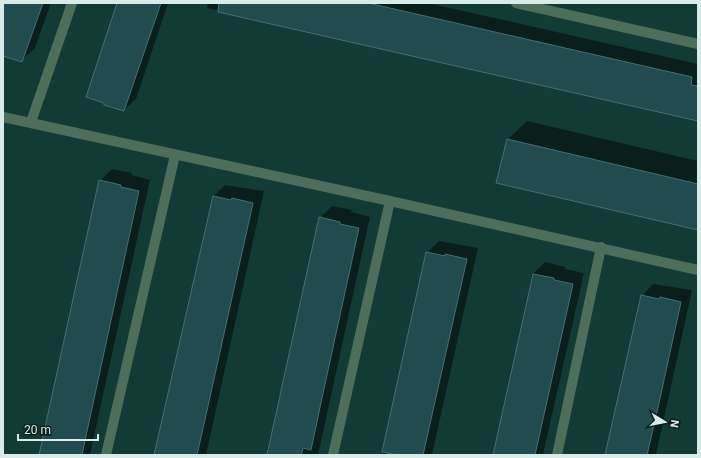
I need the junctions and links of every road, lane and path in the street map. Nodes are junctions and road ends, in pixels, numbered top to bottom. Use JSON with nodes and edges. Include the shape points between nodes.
{"nodes":[{"id":1,"x":72,"y":3,"type":"edge"},
{"id":2,"x":516,"y":3,"type":"edge"},
{"id":3,"x":698,"y":44,"type":"edge"},
{"id":4,"x":3,"y":117,"type":"edge"},
{"id":5,"x":31,"y":122,"type":"junction"},
{"id":6,"x":175,"y":155,"type":"junction"},
{"id":7,"x":390,"y":201,"type":"junction"},
{"id":8,"x":601,"y":247,"type":"junction"},
{"id":9,"x":698,"y":270,"type":"edge"},
{"id":10,"x":106,"y":455,"type":"edge"},
{"id":11,"x":333,"y":455,"type":"edge"},
{"id":12,"x":557,"y":455,"type":"edge"}],
"edges":[{"from":1,"to":5,"type":"street"},
{"from":2,"to":3,"type":"street"},
{"from":4,"to":5,"type":"street"},
{"from":5,"to":6,"type":"street"},
{"from":6,"to":7,"type":"street"},
{"from":6,"to":10,"type":"street"},
{"from":7,"to":8,"type":"street"},
{"from":7,"to":11,"type":"street"},
{"from":8,"to":9,"type":"street"},
{"from":8,"to":12,"type":"street"}]}
